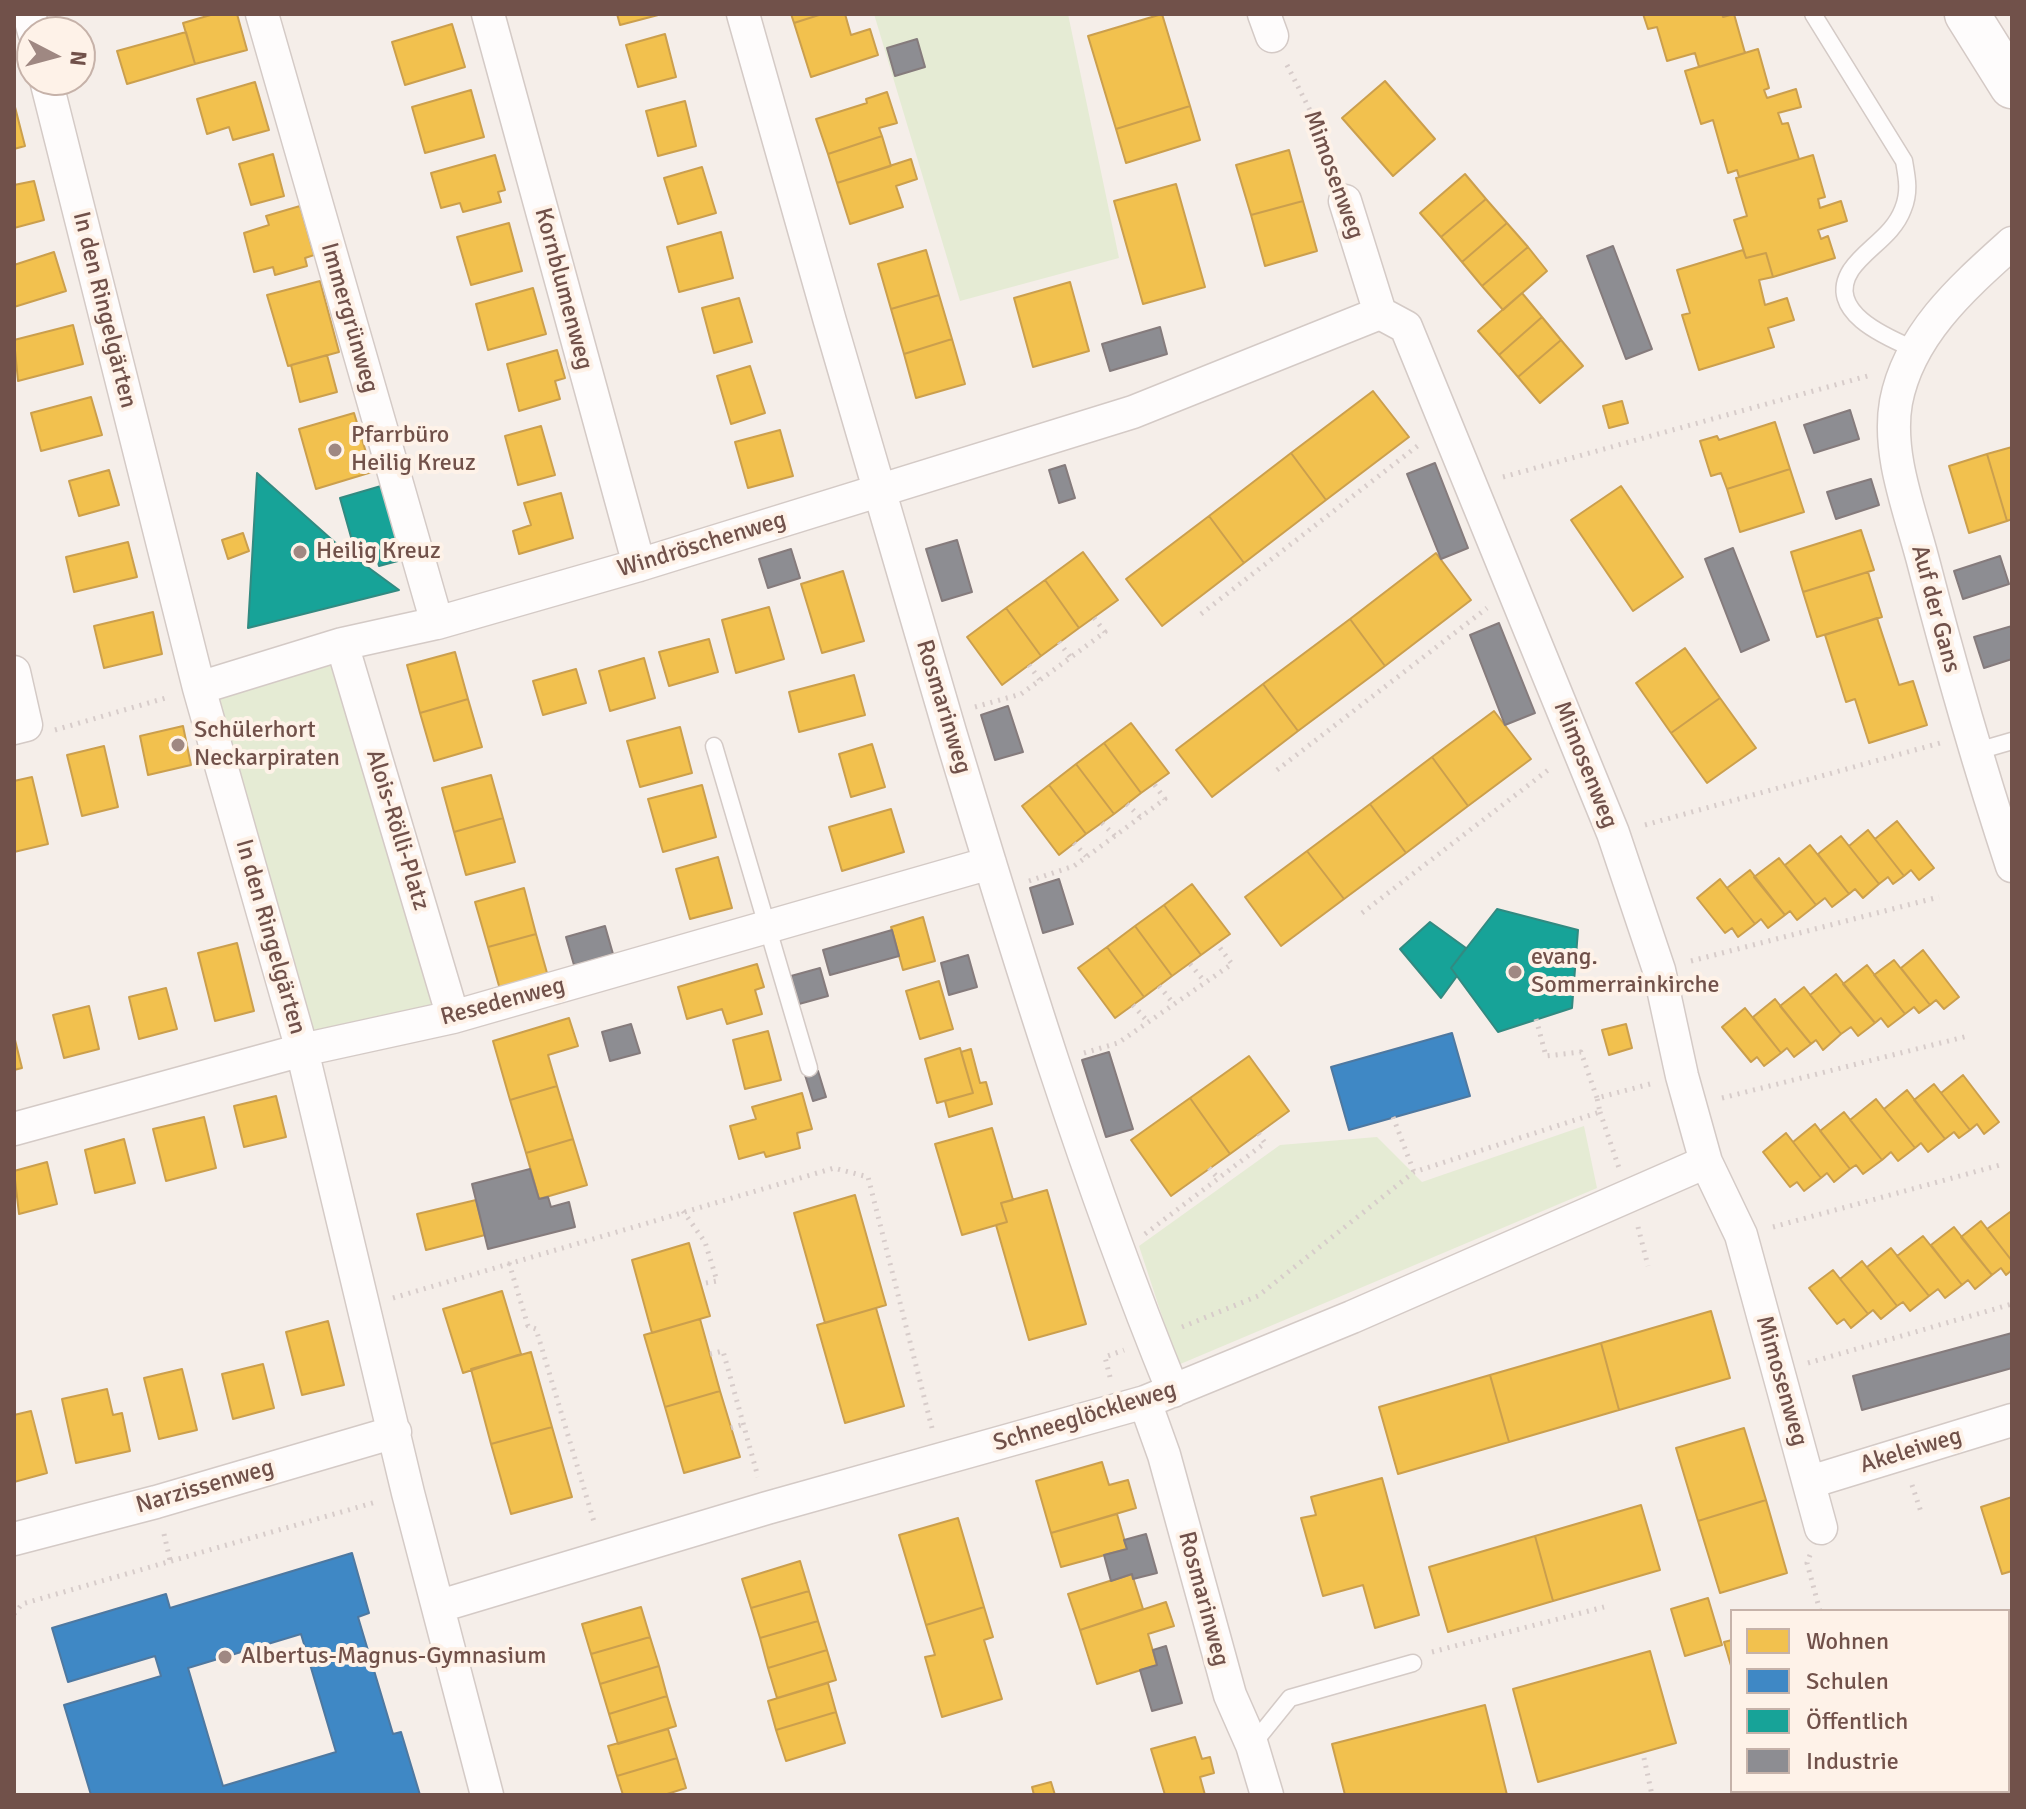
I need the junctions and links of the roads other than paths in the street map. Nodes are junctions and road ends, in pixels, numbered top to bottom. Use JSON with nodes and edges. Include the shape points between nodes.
{"nodes":[{"id":1,"x":262,"y":14,"type":"edge"},
{"id":2,"x":488,"y":14,"type":"edge"},
{"id":3,"x":743,"y":14,"type":"edge"},
{"id":4,"x":1813,"y":14,"type":"edge"},
{"id":5,"x":1967,"y":14,"type":"edge"},
{"id":6,"x":2012,"y":86,"type":"edge"},
{"id":7,"x":50,"y":96,"type":"edge"},
{"id":8,"x":1345,"y":201,"type":"road end"},
{"id":9,"x":2012,"y":243,"type":"edge"},
{"id":10,"x":1380,"y":313,"type":"junction"},
{"id":11,"x":1912,"y":358,"type":"junction"},
{"id":12,"x":877,"y":491,"type":"junction"},
{"id":13,"x":639,"y":565,"type":"junction"},
{"id":14,"x":437,"y":623,"type":"junction"},
{"id":15,"x":342,"y":644,"type":"junction"},
{"id":16,"x":14,"y":672,"type":"edge"},
{"id":17,"x":199,"y":688,"type":"junction"},
{"id":18,"x":20,"y":726,"type":"edge"},
{"id":19,"x":2012,"y":741,"type":"edge"},
{"id":20,"x":1971,"y":744,"type":"junction"},
{"id":21,"x":714,"y":746,"type":"dead end"},
{"id":22,"x":2012,"y":866,"type":"edge"},
{"id":23,"x":994,"y":877,"type":"junction"},
{"id":24,"x":768,"y":927,"type":"junction"},
{"id":25,"x":453,"y":1017,"type":"junction"},
{"id":26,"x":302,"y":1050,"type":"junction"},
{"id":27,"x":809,"y":1068,"type":"dead end"},
{"id":28,"x":14,"y":1129,"type":"edge"},
{"id":29,"x":1706,"y":1162,"type":"junction"},
{"id":30,"x":1145,"y":1401,"type":"junction"},
{"id":31,"x":2012,"y":1420,"type":"edge"},
{"id":32,"x":395,"y":1432,"type":"junction"},
{"id":33,"x":1810,"y":1482,"type":"junction"},
{"id":34,"x":1821,"y":1528,"type":"road end"},
{"id":35,"x":14,"y":1539,"type":"edge"},
{"id":36,"x":440,"y":1606,"type":"junction"},
{"id":37,"x":1413,"y":1663,"type":"dead end"},
{"id":38,"x":1252,"y":1745,"type":"junction"},
{"id":39,"x":487,"y":1795,"type":"edge"},
{"id":40,"x":1267,"y":1795,"type":"edge"}],
"edges":[{"from":1,"to":14,"type":"street","name":"Immergrünweg"},
{"from":2,"to":13,"type":"street","name":"Kornblumenweg"},
{"from":3,"to":12,"type":"street","name":"Rosmarinweg"},
{"from":4,"to":11,"type":"lane","via":[[1904,161],[1909,186],[1903,211],[1851,271],[1846,287],[1851,309]]},
{"from":5,"to":6,"type":"main road"},
{"from":7,"to":17,"type":"street","name":"In den Ringelgärten"},
{"from":8,"to":10,"type":"street","name":"Mimosenweg"},
{"from":9,"to":11,"type":"street","name":"Auf der Gans","via":[[1953,296]]},
{"from":10,"to":12,"type":"street","name":"Windröschenweg","via":[[1133,412]]},
{"from":10,"to":29,"type":"street","name":"Mimosenweg","via":[[1406,327],[1613,833],[1659,970]]},
{"from":11,"to":20,"type":"street","name":"Auf der Gans","via":[[1896,404],[1896,455]]},
{"from":12,"to":13,"type":"street","name":"Windröschenweg"},
{"from":12,"to":23,"type":"street","name":"Rosmarinweg"},
{"from":13,"to":14,"type":"street","name":"Windröschenweg"},
{"from":14,"to":15,"type":"street","name":"Windröschenweg"},
{"from":15,"to":17,"type":"street","name":"Windröschenweg"},
{"from":15,"to":25,"type":"street","name":"Alois-Rölli-Platz"},
{"from":16,"to":18,"type":"street"},
{"from":17,"to":26,"type":"street","name":"In den Ringelgärten"},
{"from":19,"to":20,"type":"lane"},
{"from":20,"to":22,"type":"street","name":"Auf der Gans"},
{"from":21,"to":24,"type":"lane"},
{"from":23,"to":24,"type":"street","name":"Resedenweg"},
{"from":23,"to":30,"type":"street","name":"Rosmarinweg","via":[[1052,1063],[1152,1340]]},
{"from":24,"to":25,"type":"street","name":"Resedenweg"},
{"from":24,"to":27,"type":"lane"},
{"from":25,"to":26,"type":"street","name":"Resedenweg"},
{"from":26,"to":28,"type":"street","name":"Resedenweg"},
{"from":26,"to":32,"type":"street","name":"In den Ringelgärten"},
{"from":29,"to":30,"type":"street","name":"Schneeglöckleweg"},
{"from":29,"to":33,"type":"street","name":"Mimosenweg","via":[[1741,1235]]},
{"from":30,"to":36,"type":"street","name":"Schneeglöckleweg"},
{"from":30,"to":38,"type":"street","name":"Rosmarinweg","via":[[1230,1695]]},
{"from":31,"to":33,"type":"street","name":"Akeleiweg"},
{"from":32,"to":35,"type":"street","name":"Narzissenweg"},
{"from":32,"to":36,"type":"street","name":"In den Ringelgärten"},
{"from":33,"to":34,"type":"street","name":"Mimosenweg"},
{"from":36,"to":39,"type":"street","name":"In den Ringelgärten"},
{"from":37,"to":38,"type":"lane","via":[[1290,1698]]},
{"from":38,"to":40,"type":"street","name":"Rosmarinweg"}]}
